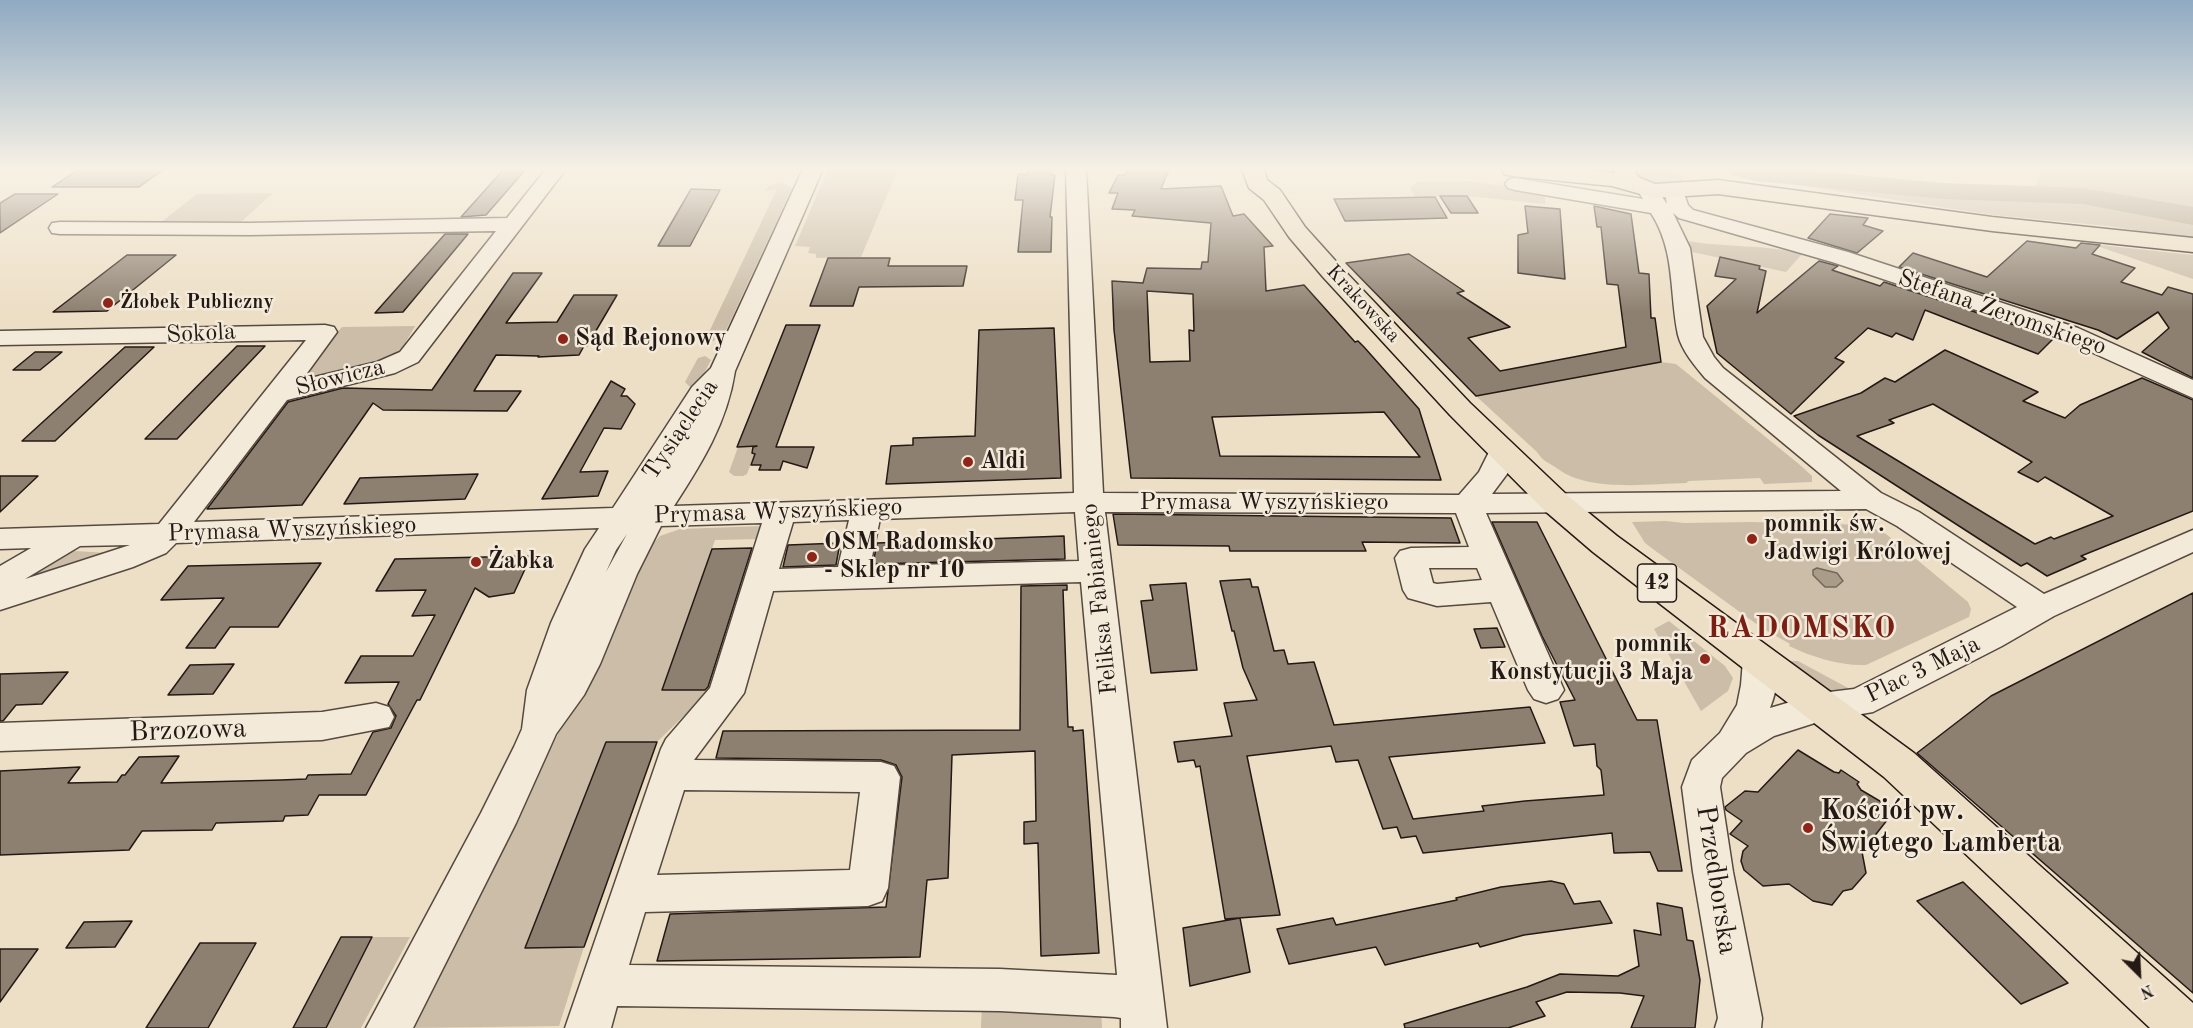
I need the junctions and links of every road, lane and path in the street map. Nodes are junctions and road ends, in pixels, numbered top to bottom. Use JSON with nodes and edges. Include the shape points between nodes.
{"nodes":[{"id":1,"x":518,"y":217,"type":"edge"},
{"id":2,"x":791,"y":217,"type":"edge"},
{"id":3,"x":1078,"y":217,"type":"edge"},
{"id":4,"x":1287,"y":217,"type":"edge"},
{"id":5,"x":1678,"y":217,"type":"edge"},
{"id":6,"x":1690,"y":217,"type":"edge"},
{"id":7,"x":1951,"y":217,"type":"edge"},
{"id":8,"x":512,"y":224,"type":"junction"},
{"id":9,"x":60,"y":228,"type":"dead end"},
{"id":10,"x":2193,"y":245,"type":"edge"},
{"id":11,"x":0,"y":338,"type":"edge"},
{"id":12,"x":2193,"y":390,"type":"edge"},
{"id":13,"x":278,"y":394,"type":"junction"},
{"id":14,"x":1502,"y":452,"type":"junction"},
{"id":15,"x":1871,"y":500,"type":"junction"},
{"id":16,"x":1089,"y":502,"type":"junction"},
{"id":17,"x":1556,"y":503,"type":"junction"},
{"id":18,"x":1467,"y":504,"type":"junction"},
{"id":19,"x":867,"y":508,"type":"junction"},
{"id":20,"x":780,"y":511,"type":"junction"},
{"id":21,"x":636,"y":517,"type":"junction"},
{"id":22,"x":169,"y":534,"type":"junction"},
{"id":23,"x":72,"y":538,"type":"junction"},
{"id":24,"x":0,"y":539,"type":"edge"},
{"id":25,"x":2193,"y":540,"type":"edge"},
{"id":26,"x":1487,"y":557,"type":"junction"},
{"id":27,"x":1097,"y":571,"type":"junction"},
{"id":28,"x":851,"y":579,"type":"junction"},
{"id":29,"x":0,"y":580,"type":"edge"},
{"id":30,"x":760,"y":580,"type":"junction"},
{"id":31,"x":1502,"y":591,"type":"junction"},
{"id":32,"x":0,"y":599,"type":"edge"},
{"id":33,"x":2042,"y":608,"type":"junction"},
{"id":34,"x":1760,"y":660,"type":"junction"},
{"id":35,"x":1546,"y":690,"type":"dead end"},
{"id":36,"x":1821,"y":707,"type":"junction"},
{"id":37,"x":376,"y":717,"type":"dead end"},
{"id":38,"x":0,"y":737,"type":"edge"},
{"id":39,"x":1733,"y":743,"type":"junction"},
{"id":40,"x":670,"y":775,"type":"junction"},
{"id":41,"x":630,"y":894,"type":"junction"},
{"id":42,"x":602,"y":985,"type":"junction"},
{"id":43,"x":1143,"y":1014,"type":"edge"},
{"id":44,"x":389,"y":1028,"type":"edge"},
{"id":45,"x":588,"y":1028,"type":"edge"},
{"id":46,"x":1738,"y":1028,"type":"edge"},
{"id":47,"x":2185,"y":1028,"type":"edge"}],
"edges":[{"from":1,"to":8,"type":"street","name":"Słowicza"},
{"from":2,"to":21,"type":"street","name":"Tysiąclecia","via":[[722,371],[720,394],[708,426],[680,475]]},
{"from":3,"to":16,"type":"street","name":"Feliksa Fabianiego"},
{"from":4,"to":14,"type":"main road","name":"Krakowska","number":"42","via":[[1332,272]]},
{"from":5,"to":15,"type":"street","via":[[1691,337],[1703,360],[1729,386]]},
{"from":6,"to":12,"type":"street","name":"Stefana Żeromskiego","via":[[1706,240],[1807,249],[1840,257],[2078,336]]},
{"from":7,"to":10,"type":"main road"},
{"from":8,"to":9,"type":"street"},
{"from":8,"to":13,"type":"street","name":"Słowicza","via":[[409,357],[379,370]]},
{"from":11,"to":13,"type":"street","name":"Sokola","via":[[325,332]]},
{"from":13,"to":22,"type":"street","name":"Słowicza"},
{"from":14,"to":17,"type":"main road","number":"42"},
{"from":14,"to":18,"type":"street","via":[[1491,478]]},
{"from":15,"to":17,"type":"street"},
{"from":15,"to":33,"type":"street","via":[[1908,519]]},
{"from":16,"to":18,"type":"street","name":"Prymasa Wyszyńskiego"},
{"from":16,"to":19,"type":"street","name":"Prymasa Wyszyńskiego"},
{"from":16,"to":27,"type":"street","name":"Feliksa Fabianiego"},
{"from":17,"to":18,"type":"street","name":"Prymasa Wyszyńskiego"},
{"from":17,"to":34,"type":"main road","number":"42"},
{"from":18,"to":26,"type":"street"},
{"from":19,"to":20,"type":"street","name":"Prymasa Wyszyńskiego"},
{"from":19,"to":28,"type":"street"},
{"from":20,"to":21,"type":"street","name":"Prymasa Wyszyńskiego"},
{"from":20,"to":30,"type":"street"},
{"from":21,"to":22,"type":"street","name":"Prymasa Wyszyńskiego"},
{"from":21,"to":44,"type":"street","name":"Tysiąclecia","via":[[630,556],[582,669],[560,706],[540,729],[496,823]]},
{"from":22,"to":23,"type":"street","name":"Prymasa Wyszyńskiego"},
{"from":22,"to":32,"type":"street","via":[[155,546],[122,560]]},
{"from":23,"to":24,"type":"street","name":"Prymasa Wyszyńskiego"},
{"from":23,"to":29,"type":"street"},
{"from":25,"to":33,"type":"street","name":"Plac 3 Maja"},
{"from":26,"to":31,"type":"street"},
{"from":26,"to":31,"type":"street","via":[[1411,558],[1419,590],[1437,595]]},
{"from":27,"to":28,"type":"street"},
{"from":27,"to":43,"type":"street","name":"Feliksa Fabianiego"},
{"from":28,"to":30,"type":"street"},
{"from":30,"to":40,"type":"street","via":[[726,693],[679,749]]},
{"from":31,"to":35,"type":"street"},
{"from":33,"to":36,"type":"street","name":"Plac 3 Maja","via":[[1860,702]]},
{"from":34,"to":36,"type":"main road","number":"42"},
{"from":34,"to":39,"type":"street","name":"Przedborska","via":[[1754,706]]},
{"from":36,"to":39,"type":"street","name":"Przedborska","via":[[1761,726]]},
{"from":36,"to":47,"type":"main road","number":"42","via":[[1934,794]]},
{"from":37,"to":38,"type":"street","name":"Brzozowa","via":[[322,726]]},
{"from":39,"to":46,"type":"street","name":"Przedborska","via":[[1705,771],[1701,787],[1740,1018]]},
{"from":40,"to":41,"type":"street"},
{"from":40,"to":41,"type":"street","via":[[881,777],[868,888]]},
{"from":41,"to":42,"type":"street"},
{"from":42,"to":43,"type":"street","via":[[1000,990],[1114,996]]},
{"from":42,"to":45,"type":"street"}]}
